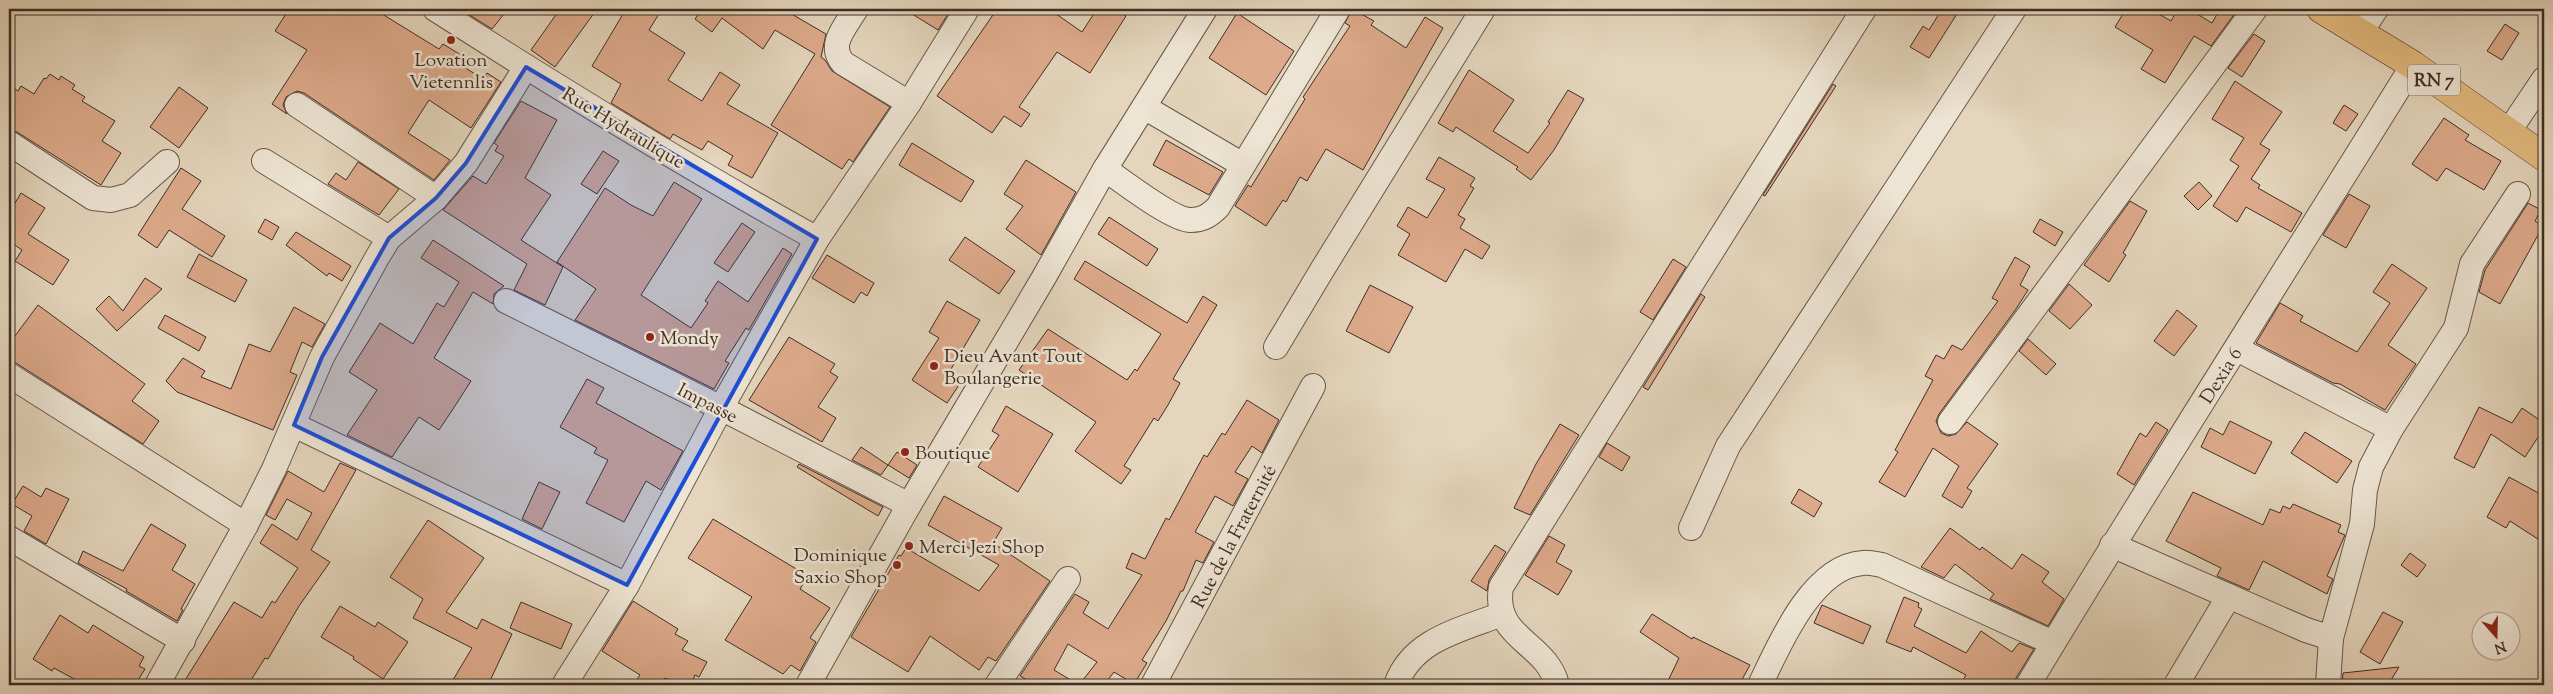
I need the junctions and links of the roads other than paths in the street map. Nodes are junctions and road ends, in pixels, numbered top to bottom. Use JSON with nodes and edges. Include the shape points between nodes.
{"nodes":[{"id":1,"x":435,"y":9,"type":"edge"},
{"id":2,"x":856,"y":9,"type":"edge"},
{"id":3,"x":967,"y":9,"type":"edge"},
{"id":4,"x":1205,"y":9,"type":"edge"},
{"id":5,"x":1338,"y":9,"type":"edge"},
{"id":6,"x":1483,"y":9,"type":"edge"},
{"id":7,"x":1864,"y":9,"type":"edge"},
{"id":8,"x":2014,"y":9,"type":"edge"},
{"id":9,"x":2255,"y":9,"type":"edge"},
{"id":10,"x":2321,"y":9,"type":"edge"},
{"id":11,"x":2376,"y":9,"type":"edge"},
{"id":12,"x":2360,"y":33,"type":"junction"},
{"id":13,"x":2413,"y":66,"type":"junction"},
{"id":14,"x":526,"y":67,"type":"junction"},
{"id":15,"x":2544,"y":79,"type":"edge"},
{"id":16,"x":910,"y":103,"type":"junction"},
{"id":17,"x":297,"y":105,"type":"dead end"},
{"id":18,"x":1144,"y":107,"type":"junction"},
{"id":19,"x":2509,"y":131,"type":"junction"},
{"id":20,"x":9,"y":143,"type":"edge"},
{"id":21,"x":2544,"y":157,"type":"edge"},
{"id":22,"x":264,"y":161,"type":"dead end"},
{"id":23,"x":167,"y":162,"type":"dead end"},
{"id":24,"x":1243,"y":165,"type":"junction"},
{"id":25,"x":1105,"y":169,"type":"junction"},
{"id":26,"x":2518,"y":194,"type":"dead end"},
{"id":27,"x":436,"y":198,"type":"junction"},
{"id":28,"x":389,"y":238,"type":"junction"},
{"id":29,"x":817,"y":239,"type":"junction"},
{"id":30,"x":506,"y":301,"type":"dead end"},
{"id":31,"x":1276,"y":348,"type":"dead end"},
{"id":32,"x":2237,"y":349,"type":"junction"},
{"id":33,"x":9,"y":375,"type":"edge"},
{"id":34,"x":1313,"y":386,"type":"dead end"},
{"id":35,"x":721,"y":408,"type":"junction"},
{"id":36,"x":1950,"y":422,"type":"dead end"},
{"id":37,"x":294,"y":425,"type":"junction"},
{"id":38,"x":2391,"y":430,"type":"junction"},
{"id":39,"x":908,"y":505,"type":"junction"},
{"id":40,"x":246,"y":525,"type":"junction"},
{"id":41,"x":1691,"y":528,"type":"dead end"},
{"id":42,"x":9,"y":538,"type":"edge"},
{"id":43,"x":2112,"y":545,"type":"junction"},
{"id":44,"x":1068,"y":578,"type":"dead end"},
{"id":45,"x":627,"y":585,"type":"junction"},
{"id":46,"x":2229,"y":596,"type":"junction"},
{"id":47,"x":1502,"y":614,"type":"junction"},
{"id":48,"x":2332,"y":638,"type":"junction"},
{"id":49,"x":183,"y":641,"type":"junction"},
{"id":50,"x":2053,"y":643,"type":"junction"},
{"id":51,"x":157,"y":685,"type":"edge"},
{"id":52,"x":564,"y":685,"type":"edge"},
{"id":53,"x":808,"y":685,"type":"edge"},
{"id":54,"x":997,"y":685,"type":"edge"},
{"id":55,"x":1153,"y":685,"type":"edge"},
{"id":56,"x":1396,"y":685,"type":"edge"},
{"id":57,"x":1557,"y":685,"type":"edge"},
{"id":58,"x":1760,"y":685,"type":"edge"},
{"id":59,"x":2028,"y":685,"type":"edge"},
{"id":60,"x":2176,"y":685,"type":"edge"},
{"id":61,"x":2328,"y":685,"type":"edge"}],
"edges":[{"from":1,"to":14,"type":"street","name":"Rue Hydraulique"},
{"from":2,"to":16,"type":"street","via":[[836,43],[838,57],[844,64]]},
{"from":3,"to":16,"type":"street"},
{"from":4,"to":18,"type":"street"},
{"from":5,"to":24,"type":"street"},
{"from":6,"to":31,"type":"street"},
{"from":7,"to":47,"type":"street","via":[[1502,587],[1499,601]]},
{"from":8,"to":41,"type":"street","via":[[1728,446]]},
{"from":9,"to":36,"type":"street"},
{"from":10,"to":12,"type":"main road","number":"RN 7"},
{"from":11,"to":12,"type":"street"},
{"from":12,"to":13,"type":"main road","number":"RN 7"},
{"from":13,"to":19,"type":"main road","number":"RN 7"},
{"from":13,"to":32,"type":"street","name":"Dexia 6"},
{"from":14,"to":27,"type":"street","via":[[466,163]]},
{"from":14,"to":29,"type":"street","name":"Rue Hydraulique","via":[[721,186]]},
{"from":15,"to":19,"type":"street"},
{"from":16,"to":29,"type":"street"},
{"from":17,"to":27,"type":"street"},
{"from":18,"to":24,"type":"street"},
{"from":18,"to":25,"type":"street"},
{"from":19,"to":21,"type":"main road","number":"RN 7"},
{"from":20,"to":23,"type":"street","via":[[93,198],[111,200],[130,195]]},
{"from":22,"to":28,"type":"street"},
{"from":24,"to":25,"type":"street","via":[[1218,207],[1201,219],[1190,221],[1180,219]]},
{"from":25,"to":39,"type":"street"},
{"from":26,"to":38,"type":"street","via":[[2472,264],[2456,328]]},
{"from":27,"to":28,"type":"street"},
{"from":28,"to":37,"type":"street","via":[[322,358]]},
{"from":29,"to":35,"type":"street"},
{"from":30,"to":35,"type":"street","name":"Impasse"},
{"from":32,"to":38,"type":"street"},
{"from":32,"to":43,"type":"street","name":"Dexia 6"},
{"from":33,"to":40,"type":"street"},
{"from":34,"to":55,"type":"street","name":"Rue de la Fraternité"},
{"from":35,"to":39,"type":"street","name":"Impasse"},
{"from":35,"to":45,"type":"street"},
{"from":37,"to":40,"type":"street"},
{"from":37,"to":45,"type":"street"},
{"from":38,"to":48,"type":"street","via":[[2371,467],[2362,524]]},
{"from":39,"to":53,"type":"street"},
{"from":40,"to":49,"type":"street"},
{"from":42,"to":49,"type":"street"},
{"from":43,"to":46,"type":"street"},
{"from":43,"to":50,"type":"street","name":"Dexia 6"},
{"from":44,"to":54,"type":"street"},
{"from":45,"to":52,"type":"street"},
{"from":46,"to":48,"type":"street"},
{"from":46,"to":60,"type":"street"},
{"from":47,"to":56,"type":"street","via":[[1438,637],[1425,645]]},
{"from":47,"to":57,"type":"street","via":[[1508,626],[1547,662]]},
{"from":48,"to":61,"type":"street"},
{"from":49,"to":51,"type":"street"},
{"from":50,"to":58,"type":"street","via":[[1882,565],[1864,563],[1837,572],[1822,582],[1804,605]]},
{"from":50,"to":59,"type":"street","name":"Dexia 6"}]}
